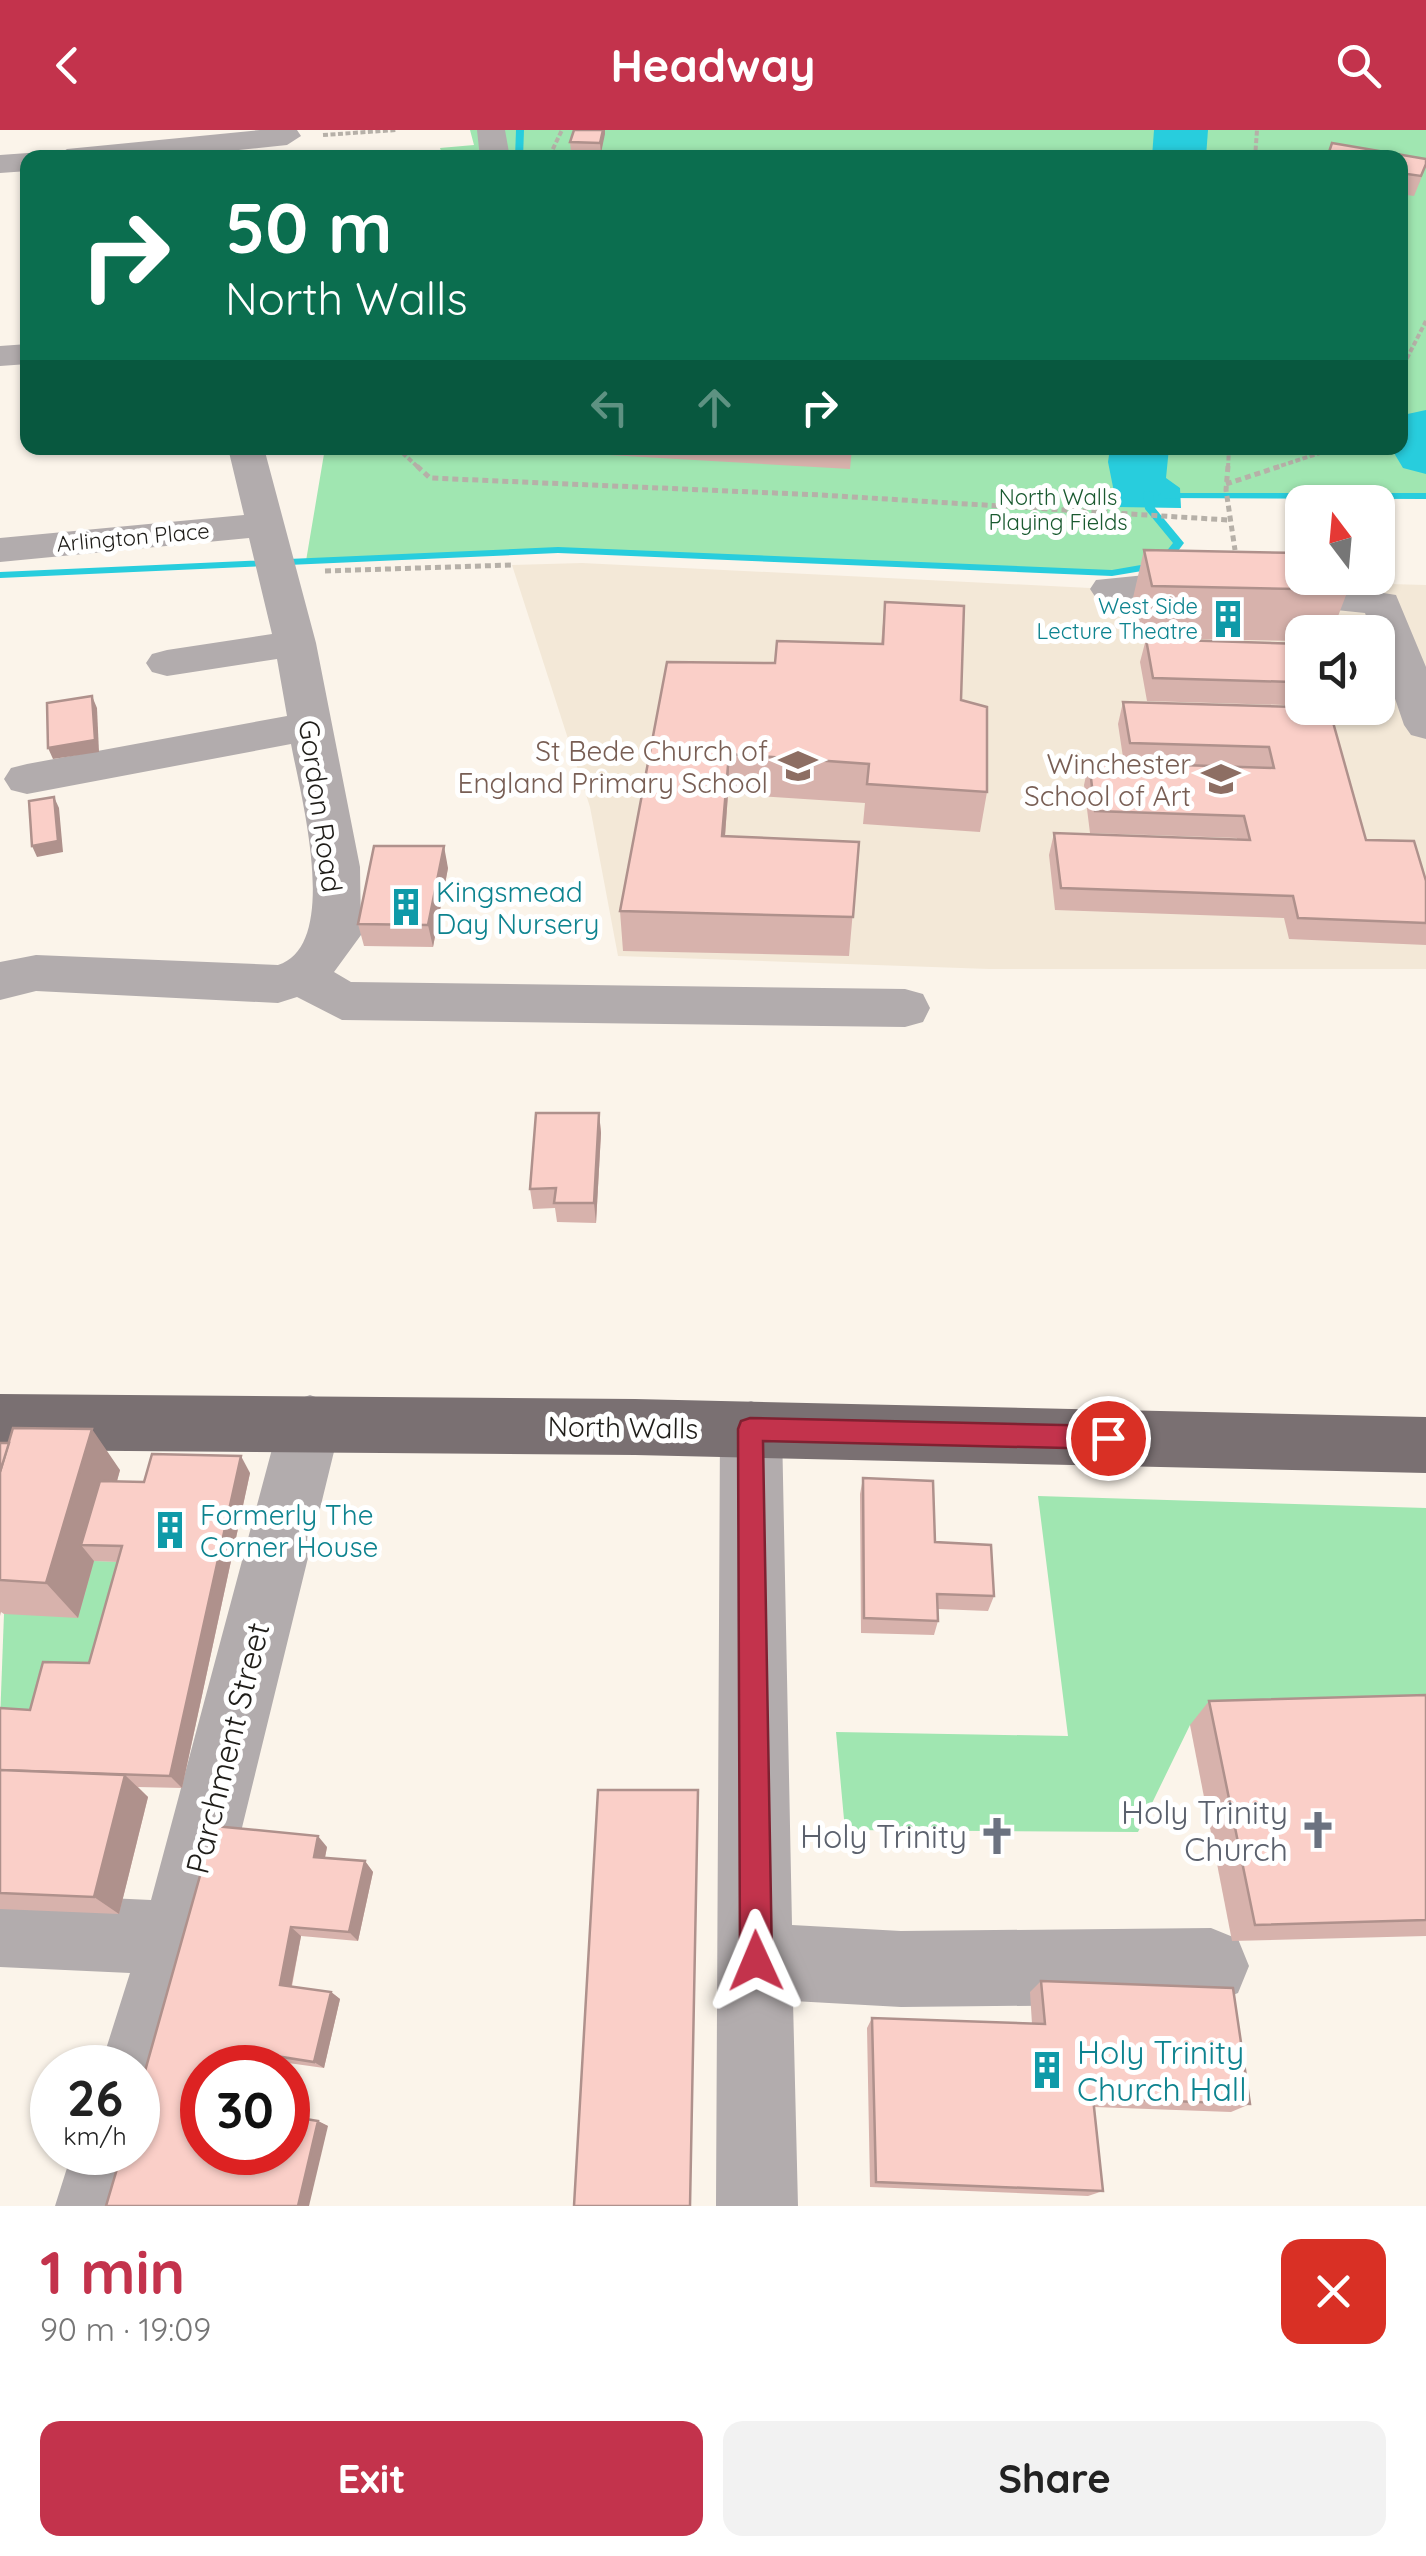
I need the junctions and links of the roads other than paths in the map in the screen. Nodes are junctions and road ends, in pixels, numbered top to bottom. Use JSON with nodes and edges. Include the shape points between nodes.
{"nodes":[{"id":1,"x":287,"y":136,"type":"road end"},
{"id":2,"x":108,"y":142,"type":"edge"},
{"id":3,"x":248,"y":455,"type":"edge"},
{"id":4,"x":270,"y":546,"type":"junction"},
{"id":5,"x":0,"y":550,"type":"edge"},
{"id":6,"x":1110,"y":589,"type":"dead end"},
{"id":7,"x":295,"y":643,"type":"junction"},
{"id":8,"x":167,"y":662,"type":"dead end"},
{"id":9,"x":1426,"y":725,"type":"edge"},
{"id":10,"x":310,"y":726,"type":"junction"},
{"id":11,"x":26,"y":779,"type":"dead end"},
{"id":12,"x":303,"y":976,"type":"junction"},
{"id":13,"x":1,"y":978,"type":"edge"},
{"id":14,"x":905,"y":1008,"type":"dead end"},
{"id":15,"x":0,"y":1422,"type":"edge"},
{"id":16,"x":310,"y":1423,"type":"junction"},
{"id":17,"x":750,"y":1429,"type":"junction"},
{"id":18,"x":1426,"y":1445,"type":"edge"},
{"id":19,"x":0,"y":1930,"type":"edge"},
{"id":20,"x":178,"y":1938,"type":"junction"},
{"id":21,"x":756,"y":1961,"type":"junction"},
{"id":22,"x":1211,"y":1966,"type":"dead end"},
{"id":23,"x":146,"y":2045,"type":"edge"},
{"id":24,"x":105,"y":2175,"type":"edge"},
{"id":25,"x":96,"y":2206,"type":"edge"},
{"id":26,"x":758,"y":2206,"type":"edge"}],
"edges":[{"from":1,"to":2,"type":"street"},
{"from":3,"to":4,"type":"street","name":"Gordon Road"},
{"from":4,"to":5,"type":"street","name":"Arlington Place"},
{"from":4,"to":7,"type":"street","name":"Gordon Road"},
{"from":6,"to":9,"type":"street","via":[[1142,584],[1326,594],[1382,604]]},
{"from":7,"to":8,"type":"street"},
{"from":7,"to":10,"type":"street","name":"Gordon Road"},
{"from":10,"to":11,"type":"street"},
{"from":10,"to":12,"type":"street","name":"Gordon Road","via":[[336,867],[336,935]]},
{"from":12,"to":13,"type":"street","via":[[253,986],[36,973]]},
{"from":12,"to":14,"type":"street","via":[[342,1000]]},
{"from":15,"to":16,"type":"main road","name":"North Walls"},
{"from":16,"to":17,"type":"main road","name":"North Walls"},
{"from":16,"to":20,"type":"street","name":"Parchment Street"},
{"from":17,"to":18,"type":"main road","name":"North Walls"},
{"from":17,"to":21,"type":"street"},
{"from":19,"to":20,"type":"street"},
{"from":20,"to":23,"type":"street","name":"Parchment Street"},
{"from":21,"to":22,"type":"street","via":[[902,1968]]},
{"from":21,"to":26,"type":"street"},
{"from":24,"to":25,"type":"street"}]}
